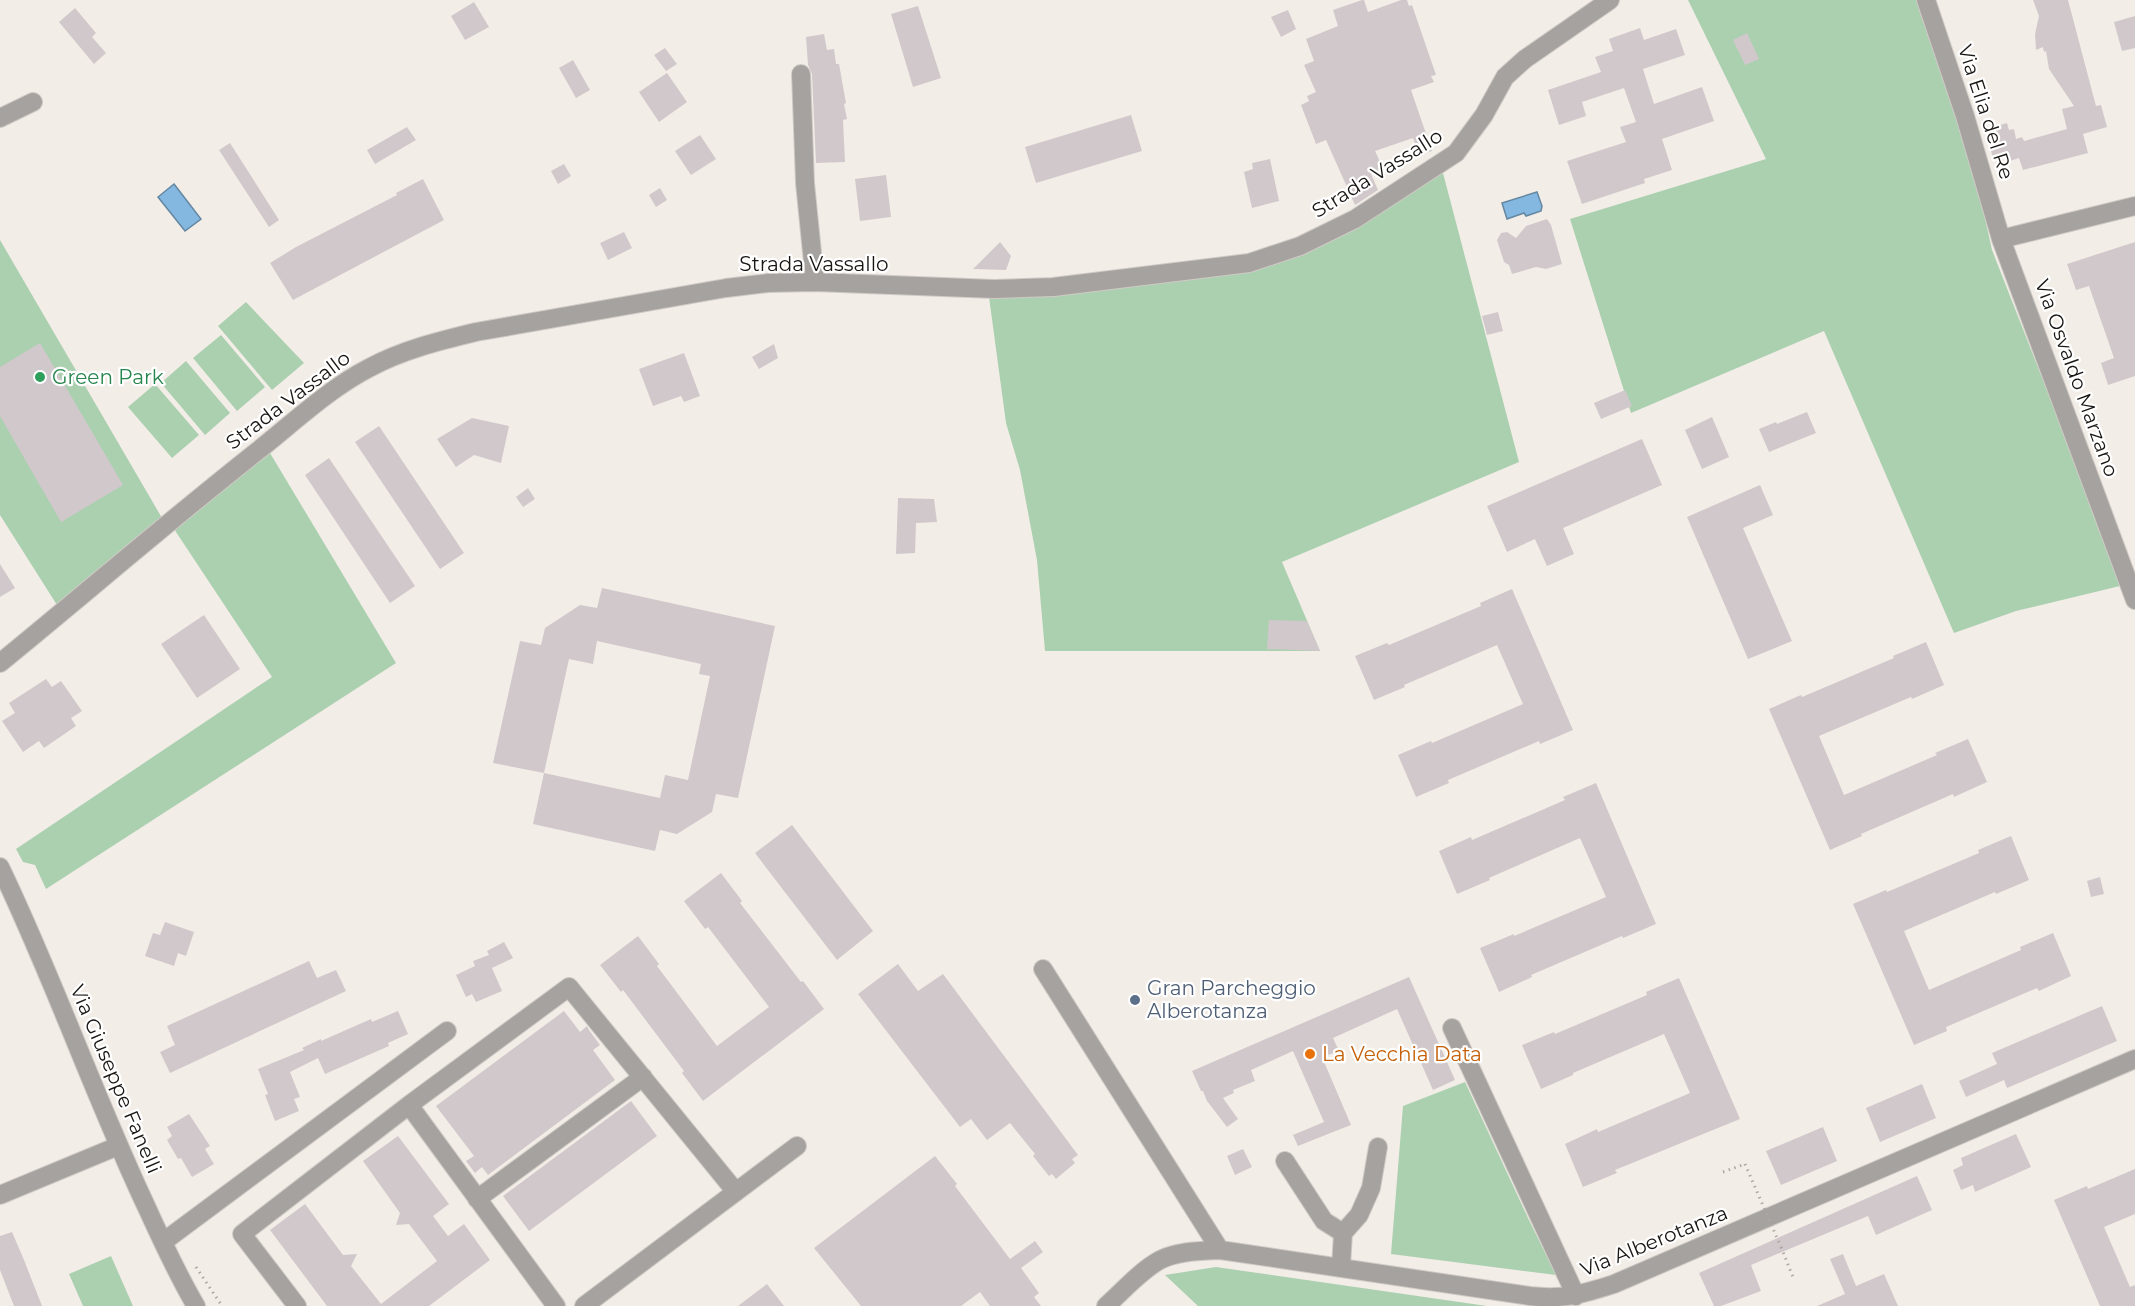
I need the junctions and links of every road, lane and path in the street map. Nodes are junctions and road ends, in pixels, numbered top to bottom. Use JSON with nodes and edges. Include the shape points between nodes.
{"nodes":[{"id":1,"x":1610,"y":0,"type":"edge"},
{"id":2,"x":1926,"y":0,"type":"edge"},
{"id":3,"x":801,"y":74,"type":"dead end"},
{"id":4,"x":33,"y":102,"type":"dead end"},
{"id":5,"x":0,"y":118,"type":"edge"},
{"id":6,"x":2135,"y":206,"type":"edge"},
{"id":7,"x":2001,"y":239,"type":"junction"},
{"id":8,"x":814,"y":282,"type":"junction"},
{"id":9,"x":2133,"y":591,"type":"edge"},
{"id":10,"x":0,"y":663,"type":"edge"},
{"id":11,"x":0,"y":867,"type":"edge"},
{"id":12,"x":1043,"y":969,"type":"dead end"},
{"id":13,"x":1452,"y":1028,"type":"dead end"},
{"id":14,"x":447,"y":1031,"type":"dead end"},
{"id":15,"x":2135,"y":1059,"type":"edge"},
{"id":16,"x":643,"y":1077,"type":"junction"},
{"id":17,"x":409,"y":1105,"type":"junction"},
{"id":18,"x":118,"y":1146,"type":"junction"},
{"id":19,"x":797,"y":1146,"type":"dead end"},
{"id":20,"x":1378,"y":1147,"type":"dead end"},
{"id":21,"x":1285,"y":1161,"type":"dead end"},
{"id":22,"x":1723,"y":1172,"type":"dead end"},
{"id":23,"x":736,"y":1192,"type":"junction"},
{"id":24,"x":0,"y":1195,"type":"edge"},
{"id":25,"x":477,"y":1199,"type":"junction"},
{"id":26,"x":1343,"y":1233,"type":"junction"},
{"id":27,"x":163,"y":1242,"type":"junction"},
{"id":28,"x":1220,"y":1250,"type":"junction"},
{"id":29,"x":1341,"y":1268,"type":"junction"},
{"id":30,"x":1793,"y":1277,"type":"dead end"},
{"id":31,"x":1576,"y":1296,"type":"junction"},
{"id":32,"x":196,"y":1306,"type":"edge"},
{"id":33,"x":297,"y":1306,"type":"edge"},
{"id":34,"x":556,"y":1306,"type":"edge"},
{"id":35,"x":584,"y":1306,"type":"edge"},
{"id":36,"x":1106,"y":1306,"type":"edge"}],
"edges":[{"from":1,"to":8,"type":"street","name":"Strada Vassallo","via":[[1505,77],[1456,153],[1355,219],[1300,246],[1249,264],[1063,286],[994,290]]},
{"from":2,"to":7,"type":"street","name":"Via Elia del Re"},
{"from":3,"to":8,"type":"street"},
{"from":4,"to":5,"type":"street"},
{"from":6,"to":7,"type":"street"},
{"from":7,"to":9,"type":"street","name":"Via Osvaldo Marzano"},
{"from":8,"to":10,"type":"street","name":"Strada Vassallo","via":[[726,288],[476,332],[437,341],[368,368],[180,513]]},
{"from":11,"to":18,"type":"street","name":"Via Giuseppe Fanelli"},
{"from":12,"to":28,"type":"street"},
{"from":13,"to":31,"type":"street"},
{"from":14,"to":27,"type":"street"},
{"from":15,"to":31,"type":"street","name":"Via Alberotanza","via":[[1614,1284]]},
{"from":16,"to":17,"type":"street","via":[[568,987]]},
{"from":16,"to":23,"type":"street"},
{"from":16,"to":25,"type":"street"},
{"from":17,"to":25,"type":"street"},
{"from":17,"to":33,"type":"street","via":[[242,1234]]},
{"from":18,"to":24,"type":"street"},
{"from":18,"to":27,"type":"street","name":"Via Giuseppe Fanelli"},
{"from":19,"to":23,"type":"street"},
{"from":20,"to":26,"type":"street","via":[[1371,1188],[1359,1215]]},
{"from":21,"to":26,"type":"street","via":[[1324,1221]]},
{"from":22,"to":30,"type":"path","bridge":true,"via":[[1744,1164]]},
{"from":23,"to":35,"type":"street"},
{"from":25,"to":34,"type":"street"},
{"from":26,"to":29,"type":"street"},
{"from":27,"to":32,"type":"street","name":"Via Giuseppe Fanelli"},
{"from":28,"to":29,"type":"street","name":"Via Alberotanza"},
{"from":28,"to":36,"type":"street","name":"Via Alberotanza","via":[[1162,1259]]},
{"from":29,"to":31,"type":"street","name":"Via Alberotanza","via":[[1551,1298]]}]}
